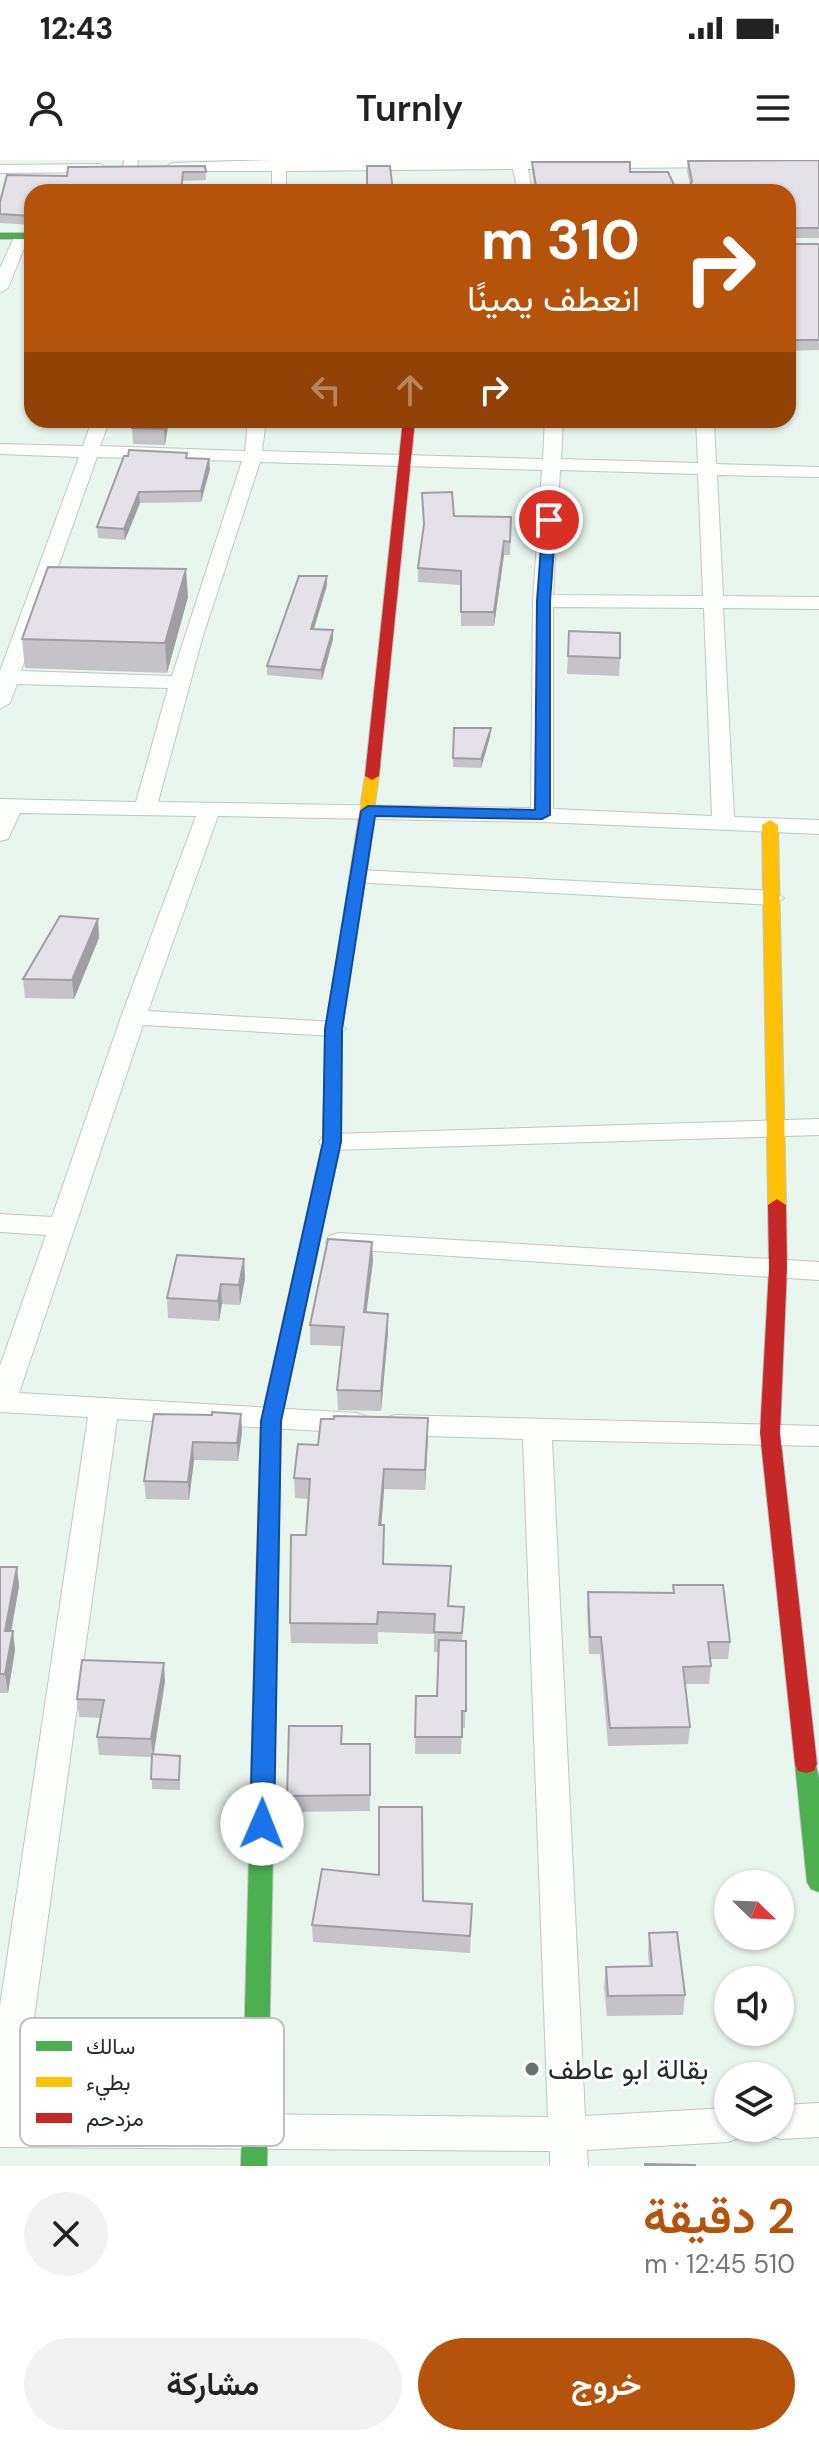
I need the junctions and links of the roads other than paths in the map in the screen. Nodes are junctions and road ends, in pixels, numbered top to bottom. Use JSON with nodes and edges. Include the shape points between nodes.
{"nodes":[{"id":1,"x":519,"y":162,"type":"edge"},
{"id":2,"x":279,"y":163,"type":"edge"},
{"id":3,"x":731,"y":163,"type":"edge"},
{"id":4,"x":141,"y":166,"type":"edge"},
{"id":5,"x":674,"y":167,"type":"edge"},
{"id":6,"x":438,"y":168,"type":"edge"},
{"id":7,"x":0,"y":169,"type":"edge"},
{"id":8,"x":131,"y":184,"type":"edge"},
{"id":9,"x":279,"y":184,"type":"edge"},
{"id":10,"x":523,"y":184,"type":"edge"},
{"id":11,"x":0,"y":236,"type":"edge"},
{"id":12,"x":24,"y":236,"type":"edge"},
{"id":13,"x":24,"y":242,"type":"edge"},
{"id":14,"x":0,"y":288,"type":"edge"},
{"id":15,"x":98,"y":428,"type":"edge"},
{"id":16,"x":256,"y":428,"type":"edge"},
{"id":17,"x":408,"y":428,"type":"edge"},
{"id":18,"x":554,"y":428,"type":"edge"},
{"id":19,"x":705,"y":428,"type":"edge"},
{"id":20,"x":0,"y":449,"type":"edge"},
{"id":21,"x":90,"y":453,"type":"junction"},
{"id":22,"x":253,"y":456,"type":"junction"},
{"id":23,"x":406,"y":461,"type":"junction"},
{"id":24,"x":553,"y":466,"type":"junction"},
{"id":25,"x":706,"y":470,"type":"junction"},
{"id":26,"x":819,"y":472,"type":"edge"},
{"id":27,"x":543,"y":601,"type":"junction"},
{"id":28,"x":714,"y":601,"type":"junction"},
{"id":29,"x":819,"y":603,"type":"edge"},
{"id":30,"x":5,"y":677,"type":"edge"},
{"id":31,"x":180,"y":682,"type":"junction"},
{"id":32,"x":0,"y":703,"type":"edge"},
{"id":33,"x":6,"y":806,"type":"edge"},
{"id":34,"x":145,"y":808,"type":"junction"},
{"id":35,"x":210,"y":809,"type":"junction"},
{"id":36,"x":368,"y":811,"type":"junction"},
{"id":37,"x":542,"y":815,"type":"junction"},
{"id":38,"x":723,"y":822,"type":"junction"},
{"id":39,"x":770,"y":825,"type":"junction"},
{"id":40,"x":819,"y":827,"type":"edge"},
{"id":41,"x":0,"y":834,"type":"edge"},
{"id":42,"x":360,"y":877,"type":"junction"},
{"id":43,"x":773,"y":898,"type":"junction"},
{"id":44,"x":133,"y":1017,"type":"junction"},
{"id":45,"x":334,"y":1029,"type":"junction"},
{"id":46,"x":775,"y":1127,"type":"junction"},
{"id":47,"x":819,"y":1127,"type":"edge"},
{"id":48,"x":332,"y":1142,"type":"junction"},
{"id":49,"x":0,"y":1223,"type":"edge"},
{"id":50,"x":64,"y":1227,"type":"junction"},
{"id":51,"x":308,"y":1240,"type":"junction"},
{"id":52,"x":778,"y":1268,"type":"junction"},
{"id":53,"x":819,"y":1271,"type":"edge"},
{"id":54,"x":1,"y":1402,"type":"edge"},
{"id":55,"x":104,"y":1409,"type":"junction"},
{"id":56,"x":271,"y":1421,"type":"junction"},
{"id":57,"x":537,"y":1429,"type":"junction"},
{"id":58,"x":770,"y":1433,"type":"junction"},
{"id":59,"x":819,"y":1436,"type":"edge"},
{"id":60,"x":819,"y":1882,"type":"edge"},
{"id":61,"x":257,"y":2018,"type":"edge"},
{"id":62,"x":819,"y":2120,"type":"edge"},
{"id":63,"x":794,"y":2121,"type":"edge"},
{"id":64,"x":714,"y":2127,"type":"edge"},
{"id":65,"x":0,"y":2130,"type":"edge"},
{"id":66,"x":20,"y":2132,"type":"edge"},
{"id":67,"x":203,"y":2146,"type":"edge"},
{"id":68,"x":254,"y":2150,"type":"edge"},
{"id":69,"x":568,"y":2150,"type":"edge"}],
"edges":[{"from":1,"to":5,"type":"street"},
{"from":1,"to":6,"type":"street"},
{"from":1,"to":10,"type":"street"},
{"from":2,"to":4,"type":"street"},
{"from":2,"to":6,"type":"street"},
{"from":2,"to":9,"type":"street"},
{"from":3,"to":5,"type":"street"},
{"from":4,"to":7,"type":"street"},
{"from":4,"to":8,"type":"street"},
{"from":11,"to":12,"type":"street"},
{"from":13,"to":14,"type":"street"},
{"from":15,"to":21,"type":"street"},
{"from":16,"to":22,"type":"street"},
{"from":17,"to":23,"type":"street"},
{"from":18,"to":24,"type":"street"},
{"from":19,"to":25,"type":"street"},
{"from":20,"to":21,"type":"street"},
{"from":21,"to":22,"type":"street"},
{"from":21,"to":30,"type":"street","via":[[50,584]]},
{"from":22,"to":23,"type":"street"},
{"from":22,"to":31,"type":"street","via":[[201,589]]},
{"from":23,"to":24,"type":"street"},
{"from":23,"to":36,"type":"street"},
{"from":24,"to":25,"type":"street"},
{"from":24,"to":27,"type":"street"},
{"from":25,"to":26,"type":"street"},
{"from":25,"to":28,"type":"street"},
{"from":27,"to":28,"type":"street"},
{"from":27,"to":37,"type":"street"},
{"from":28,"to":29,"type":"street"},
{"from":28,"to":38,"type":"street"},
{"from":30,"to":31,"type":"street"},
{"from":30,"to":32,"type":"street"},
{"from":31,"to":34,"type":"street"},
{"from":33,"to":34,"type":"street"},
{"from":33,"to":41,"type":"street"},
{"from":34,"to":35,"type":"street"},
{"from":35,"to":36,"type":"street"},
{"from":35,"to":44,"type":"street"},
{"from":36,"to":37,"type":"street"},
{"from":36,"to":42,"type":"street"},
{"from":37,"to":38,"type":"street"},
{"from":38,"to":39,"type":"street"},
{"from":39,"to":40,"type":"street"},
{"from":39,"to":43,"type":"street"},
{"from":42,"to":43,"type":"street"},
{"from":42,"to":45,"type":"street"},
{"from":43,"to":46,"type":"street"},
{"from":44,"to":45,"type":"street"},
{"from":44,"to":50,"type":"street"},
{"from":45,"to":48,"type":"street"},
{"from":46,"to":47,"type":"street"},
{"from":46,"to":48,"type":"street"},
{"from":46,"to":52,"type":"street"},
{"from":48,"to":51,"type":"street"},
{"from":49,"to":50,"type":"street"},
{"from":50,"to":54,"type":"street"},
{"from":51,"to":52,"type":"street"},
{"from":51,"to":56,"type":"street"},
{"from":52,"to":53,"type":"street"},
{"from":52,"to":58,"type":"street"},
{"from":54,"to":55,"type":"street"},
{"from":55,"to":56,"type":"street"},
{"from":55,"to":65,"type":"street"},
{"from":56,"to":57,"type":"street"},
{"from":56,"to":61,"type":"street"},
{"from":57,"to":58,"type":"street"},
{"from":57,"to":69,"type":"street"},
{"from":58,"to":59,"type":"street"},
{"from":58,"to":60,"type":"street"},
{"from":62,"to":63,"type":"street"},
{"from":64,"to":69,"type":"street"},
{"from":65,"to":66,"type":"street"},
{"from":67,"to":68,"type":"street"},
{"from":68,"to":69,"type":"street"}]}
